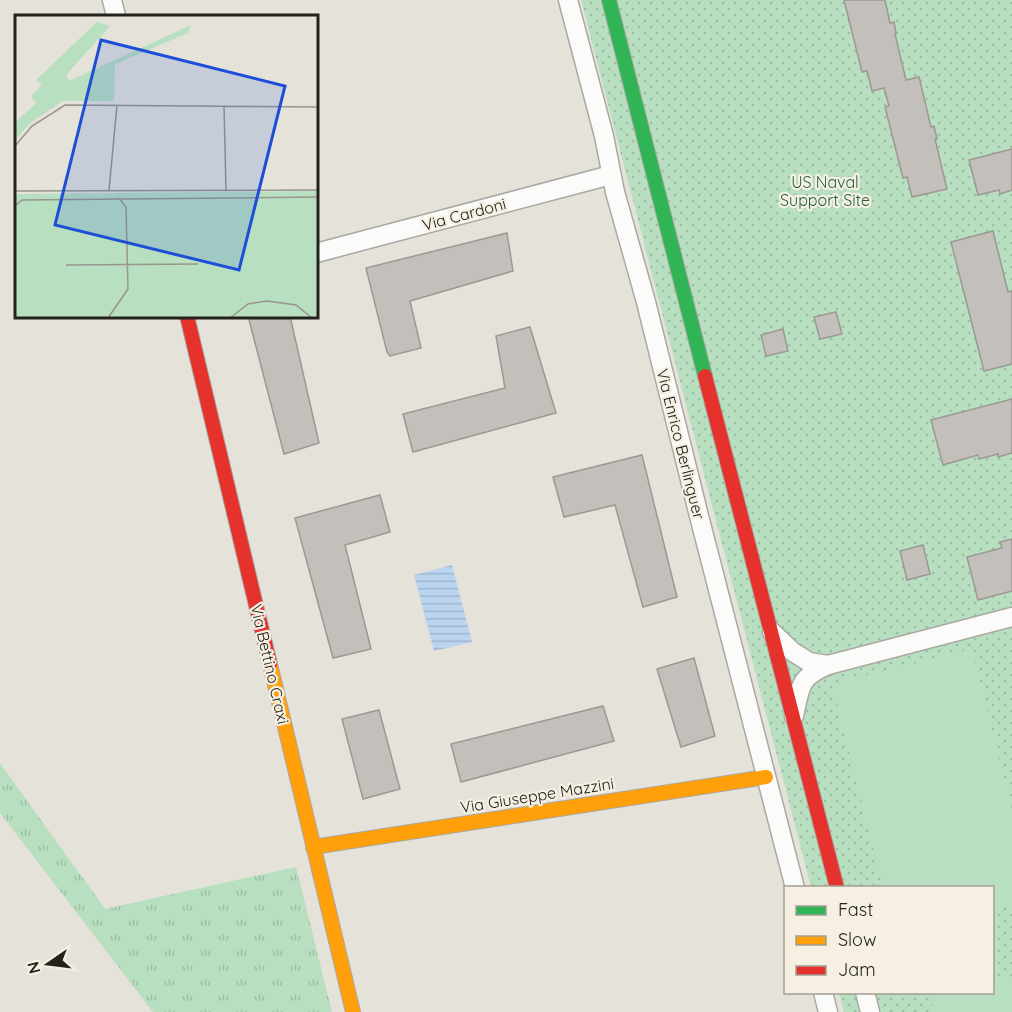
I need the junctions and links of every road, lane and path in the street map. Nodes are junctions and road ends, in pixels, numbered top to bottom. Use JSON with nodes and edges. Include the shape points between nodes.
{"nodes":[{"id":1,"x":112,"y":0,"type":"edge"},
{"id":2,"x":568,"y":0,"type":"edge"},
{"id":3,"x":609,"y":0,"type":"edge"},
{"id":4,"x":116,"y":15,"type":"edge"},
{"id":5,"x":611,"y":175,"type":"junction"},
{"id":6,"x":318,"y":252,"type":"edge"},
{"id":7,"x":187,"y":318,"type":"edge"},
{"id":8,"x":1012,"y":617,"type":"edge"},
{"id":9,"x":771,"y":630,"type":"junction"},
{"id":10,"x":828,"y":665,"type":"junction"},
{"id":11,"x":794,"y":720,"type":"junction"},
{"id":12,"x":766,"y":777,"type":"junction"},
{"id":13,"x":313,"y":847,"type":"junction"},
{"id":14,"x":794,"y":886,"type":"edge"},
{"id":15,"x":836,"y":886,"type":"edge"},
{"id":16,"x":823,"y":994,"type":"edge"},
{"id":17,"x":865,"y":994,"type":"edge"},
{"id":18,"x":354,"y":1012,"type":"edge"},
{"id":19,"x":828,"y":1012,"type":"edge"},
{"id":20,"x":870,"y":1012,"type":"edge"}],
"edges":[{"from":1,"to":4,"type":"street"},
{"from":2,"to":5,"type":"street","name":"Via Enrico Berlinguer"},
{"from":3,"to":9,"type":"street"},
{"from":5,"to":6,"type":"street","name":"Via Cardoni"},
{"from":5,"to":12,"type":"street","name":"Via Enrico Berlinguer"},
{"from":7,"to":13,"type":"street","name":"Via Bettino Craxi"},
{"from":8,"to":10,"type":"street"},
{"from":9,"to":10,"type":"street","via":[[809,662]]},
{"from":9,"to":11,"type":"street"},
{"from":10,"to":11,"type":"street","via":[[813,671],[802,682]]},
{"from":11,"to":15,"type":"street"},
{"from":12,"to":13,"type":"street","name":"Via Giuseppe Mazzini"},
{"from":12,"to":14,"type":"street","name":"Via Enrico Berlinguer"},
{"from":13,"to":18,"type":"street","name":"Via Bettino Craxi"},
{"from":16,"to":19,"type":"street"},
{"from":17,"to":20,"type":"street"}]}
